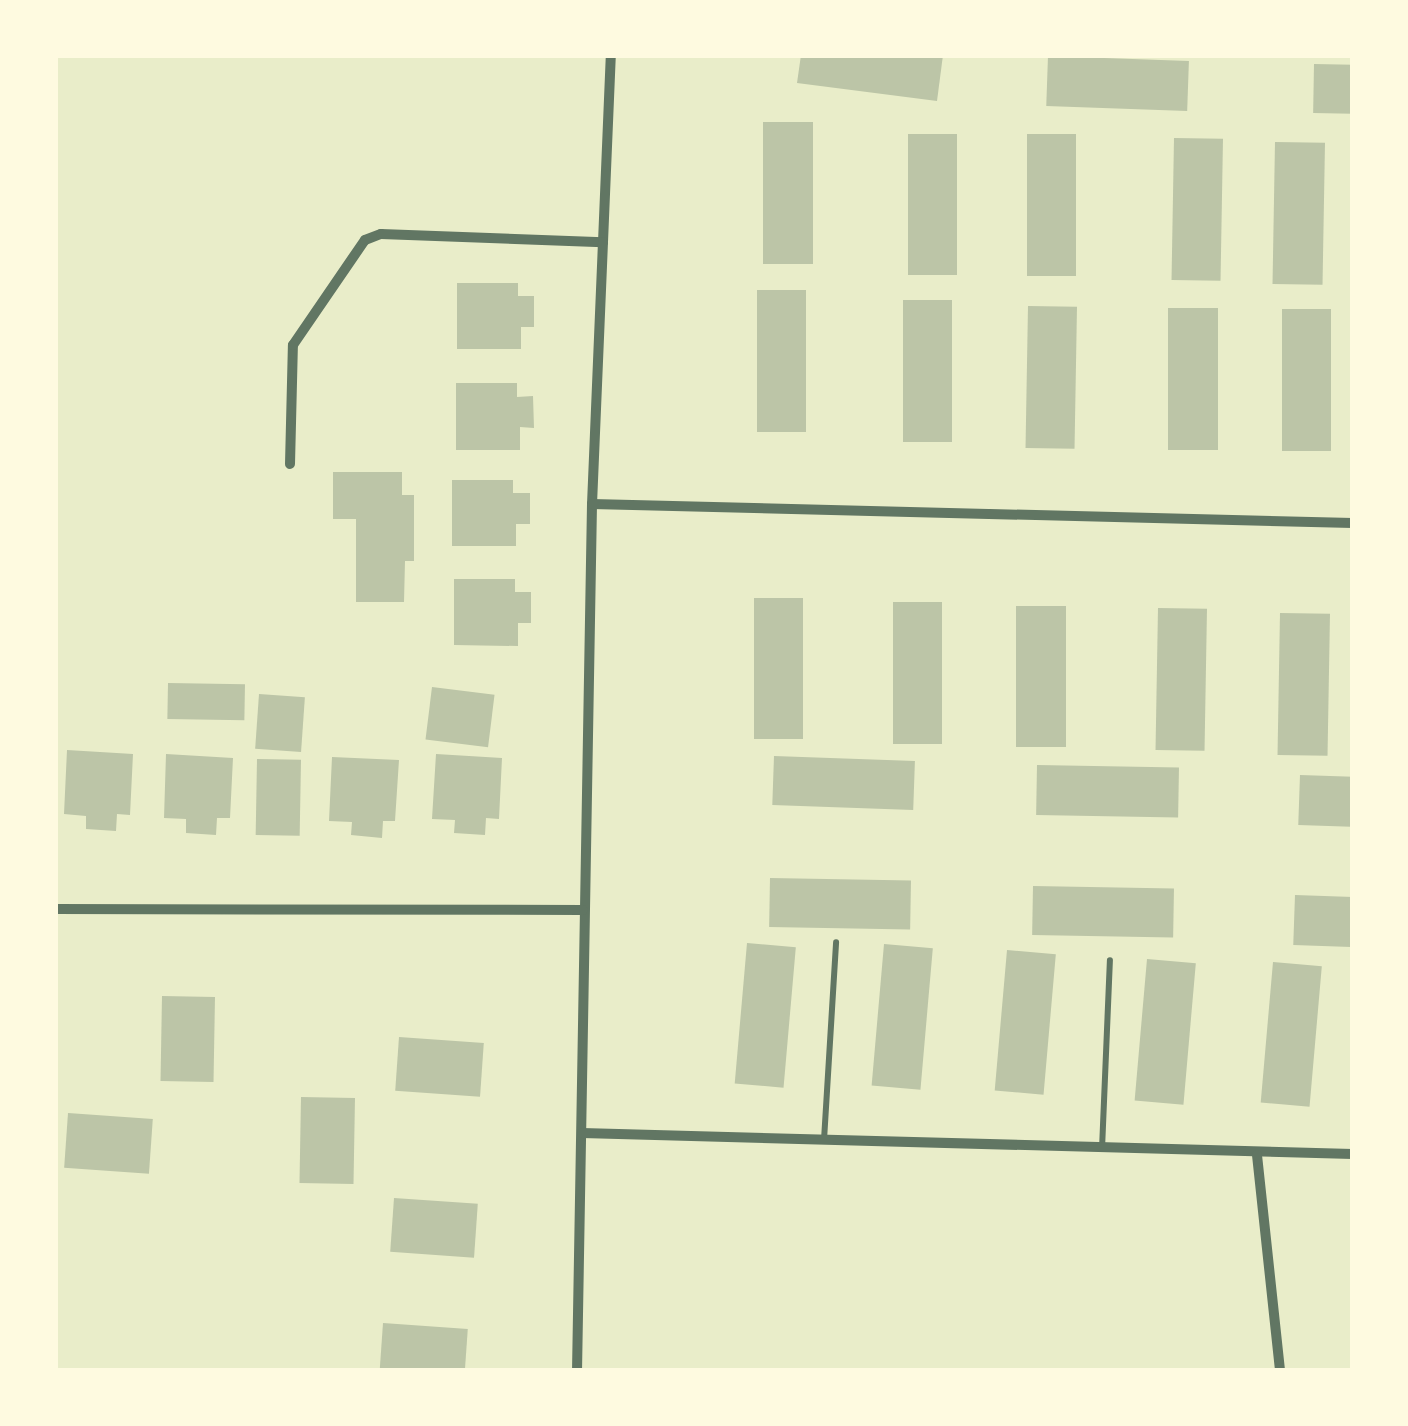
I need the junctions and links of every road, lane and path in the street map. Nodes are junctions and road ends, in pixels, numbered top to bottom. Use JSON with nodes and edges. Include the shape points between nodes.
{"nodes":[{"id":1,"x":611,"y":55,"type":"edge"},
{"id":2,"x":603,"y":242,"type":"junction"},
{"id":3,"x":290,"y":464,"type":"dead end"},
{"id":4,"x":592,"y":504,"type":"junction"},
{"id":5,"x":1353,"y":523,"type":"edge"},
{"id":6,"x":55,"y":909,"type":"edge"},
{"id":7,"x":583,"y":910,"type":"junction"},
{"id":8,"x":836,"y":942,"type":"dead end"},
{"id":9,"x":1110,"y":960,"type":"dead end"},
{"id":10,"x":582,"y":1133,"type":"junction"},
{"id":11,"x":824,"y":1141,"type":"junction"},
{"id":12,"x":1102,"y":1150,"type":"junction"},
{"id":13,"x":1353,"y":1154,"type":"edge"},
{"id":14,"x":1257,"y":1155,"type":"junction"},
{"id":15,"x":577,"y":1371,"type":"edge"},
{"id":16,"x":1280,"y":1371,"type":"edge"}],
"edges":[{"from":1,"to":2,"type":"street"},
{"from":2,"to":3,"type":"street","via":[[381,234],[365,240],[293,345]]},
{"from":2,"to":4,"type":"street"},
{"from":4,"to":5,"type":"street"},
{"from":4,"to":7,"type":"street"},
{"from":6,"to":7,"type":"street"},
{"from":7,"to":10,"type":"street"},
{"from":8,"to":11,"type":"lane"},
{"from":9,"to":12,"type":"lane"},
{"from":10,"to":11,"type":"street"},
{"from":10,"to":15,"type":"street"},
{"from":11,"to":12,"type":"street"},
{"from":12,"to":14,"type":"street"},
{"from":13,"to":14,"type":"street"},
{"from":14,"to":16,"type":"street"}]}
